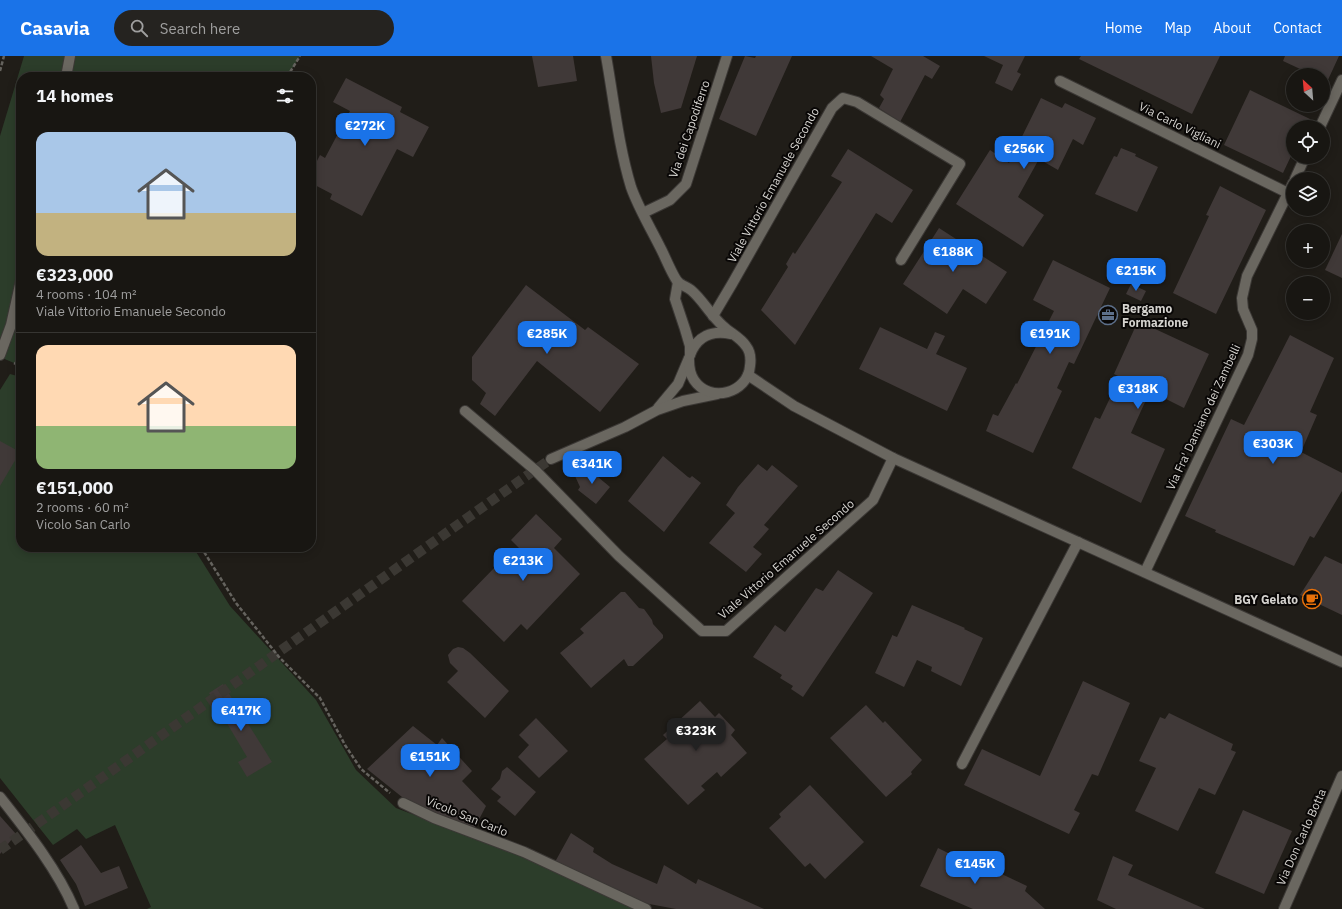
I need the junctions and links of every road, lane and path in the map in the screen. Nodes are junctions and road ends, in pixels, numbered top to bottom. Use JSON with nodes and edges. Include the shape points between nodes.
{"nodes":[{"id":1,"x":4,"y":56,"type":"edge"},
{"id":2,"x":70,"y":56,"type":"edge"},
{"id":3,"x":300,"y":56,"type":"edge"},
{"id":4,"x":727,"y":56,"type":"edge"},
{"id":5,"x":606,"y":57,"type":"edge"},
{"id":6,"x":0,"y":71,"type":"edge"},
{"id":7,"x":67,"y":72,"type":"edge"},
{"id":8,"x":290,"y":72,"type":"edge"},
{"id":9,"x":1342,"y":80,"type":"edge"},
{"id":10,"x":1060,"y":81,"type":"dead end"},
{"id":11,"x":1323,"y":120,"type":"edge"},
{"id":12,"x":1286,"y":192,"type":"edge"},
{"id":13,"x":1286,"y":197,"type":"edge"},
{"id":14,"x":643,"y":213,"type":"junction"},
{"id":15,"x":901,"y":260,"type":"dead end"},
{"id":16,"x":678,"y":282,"type":"junction"},
{"id":17,"x":16,"y":302,"type":"edge"},
{"id":18,"x":713,"y":316,"type":"junction"},
{"id":19,"x":733,"y":334,"type":"junction"},
{"id":20,"x":0,"y":355,"type":"edge"},
{"id":21,"x":689,"y":358,"type":"junction"},
{"id":22,"x":748,"y":375,"type":"junction"},
{"id":23,"x":717,"y":394,"type":"junction"},
{"id":24,"x":657,"y":410,"type":"junction"},
{"id":25,"x":465,"y":411,"type":"dead end"},
{"id":26,"x":893,"y":458,"type":"junction"},
{"id":27,"x":551,"y":460,"type":"tunnel mouth"},
{"id":28,"x":1078,"y":542,"type":"junction"},
{"id":29,"x":204,"y":552,"type":"edge"},
{"id":30,"x":1145,"y":572,"type":"junction"},
{"id":31,"x":1342,"y":662,"type":"edge"},
{"id":32,"x":962,"y":764,"type":"dead end"},
{"id":33,"x":1342,"y":776,"type":"edge"},
{"id":34,"x":0,"y":797,"type":"edge"},
{"id":35,"x":403,"y":803,"type":"joint"},
{"id":36,"x":74,"y":909,"type":"edge"},
{"id":37,"x":646,"y":909,"type":"edge"},
{"id":38,"x":1284,"y":909,"type":"edge"}],
"edges":[{"from":1,"to":6,"type":"path"},
{"from":2,"to":7,"type":"street"},
{"from":3,"to":8,"type":"path"},
{"from":4,"to":14,"type":"street","name":"Via dei Capodiferro","via":[[686,184],[670,200]]},
{"from":5,"to":14,"type":"street","via":[[621,146],[632,188]]},
{"from":9,"to":11,"type":"street"},
{"from":10,"to":12,"type":"street","name":"Via Carlo Vigliani"},
{"from":13,"to":30,"type":"street","name":"Via Fra' Damiano dei Zambelli","via":[[1247,276],[1242,298],[1243,308],[1252,330],[1248,355]]},
{"from":14,"to":16,"type":"street"},
{"from":15,"to":18,"type":"street","name":"Viale Vittorio Emanuele Secondo","via":[[960,164],[857,102],[843,98],[832,108]]},
{"from":16,"to":18,"type":"street","via":[[691,290]]},
{"from":16,"to":21,"type":"street","via":[[675,299],[690,346]]},
{"from":17,"to":20,"type":"street"},
{"from":18,"to":19,"type":"street"},
{"from":19,"to":21,"type":"street","via":[[706,334],[698,341]]},
{"from":19,"to":22,"type":"street","via":[[748,349],[751,360]]},
{"from":21,"to":23,"type":"street","via":[[694,381],[702,388]]},
{"from":21,"to":24,"type":"street","via":[[678,384]]},
{"from":22,"to":23,"type":"street","via":[[738,388],[728,393]]},
{"from":22,"to":26,"type":"street","via":[[794,406]]},
{"from":23,"to":24,"type":"street"},
{"from":24,"to":27,"type":"street"},
{"from":25,"to":26,"type":"street","name":"Viale Vittorio Emanuele Secondo","via":[[535,470],[620,556],[702,631],[726,630],[873,500]]},
{"from":26,"to":28,"type":"street"},
{"from":28,"to":30,"type":"street"},
{"from":28,"to":32,"type":"street"},
{"from":29,"to":35,"type":"path","via":[[236,603],[279,657],[320,698],[361,769]]},
{"from":30,"to":31,"type":"street"},
{"from":33,"to":38,"type":"street","name":"Via Don Carlo Botta"},
{"from":34,"to":36,"type":"street","via":[[27,831],[67,892]]},
{"from":35,"to":37,"type":"street","name":"Vicolo San Carlo","via":[[434,818],[524,852]]}]}
